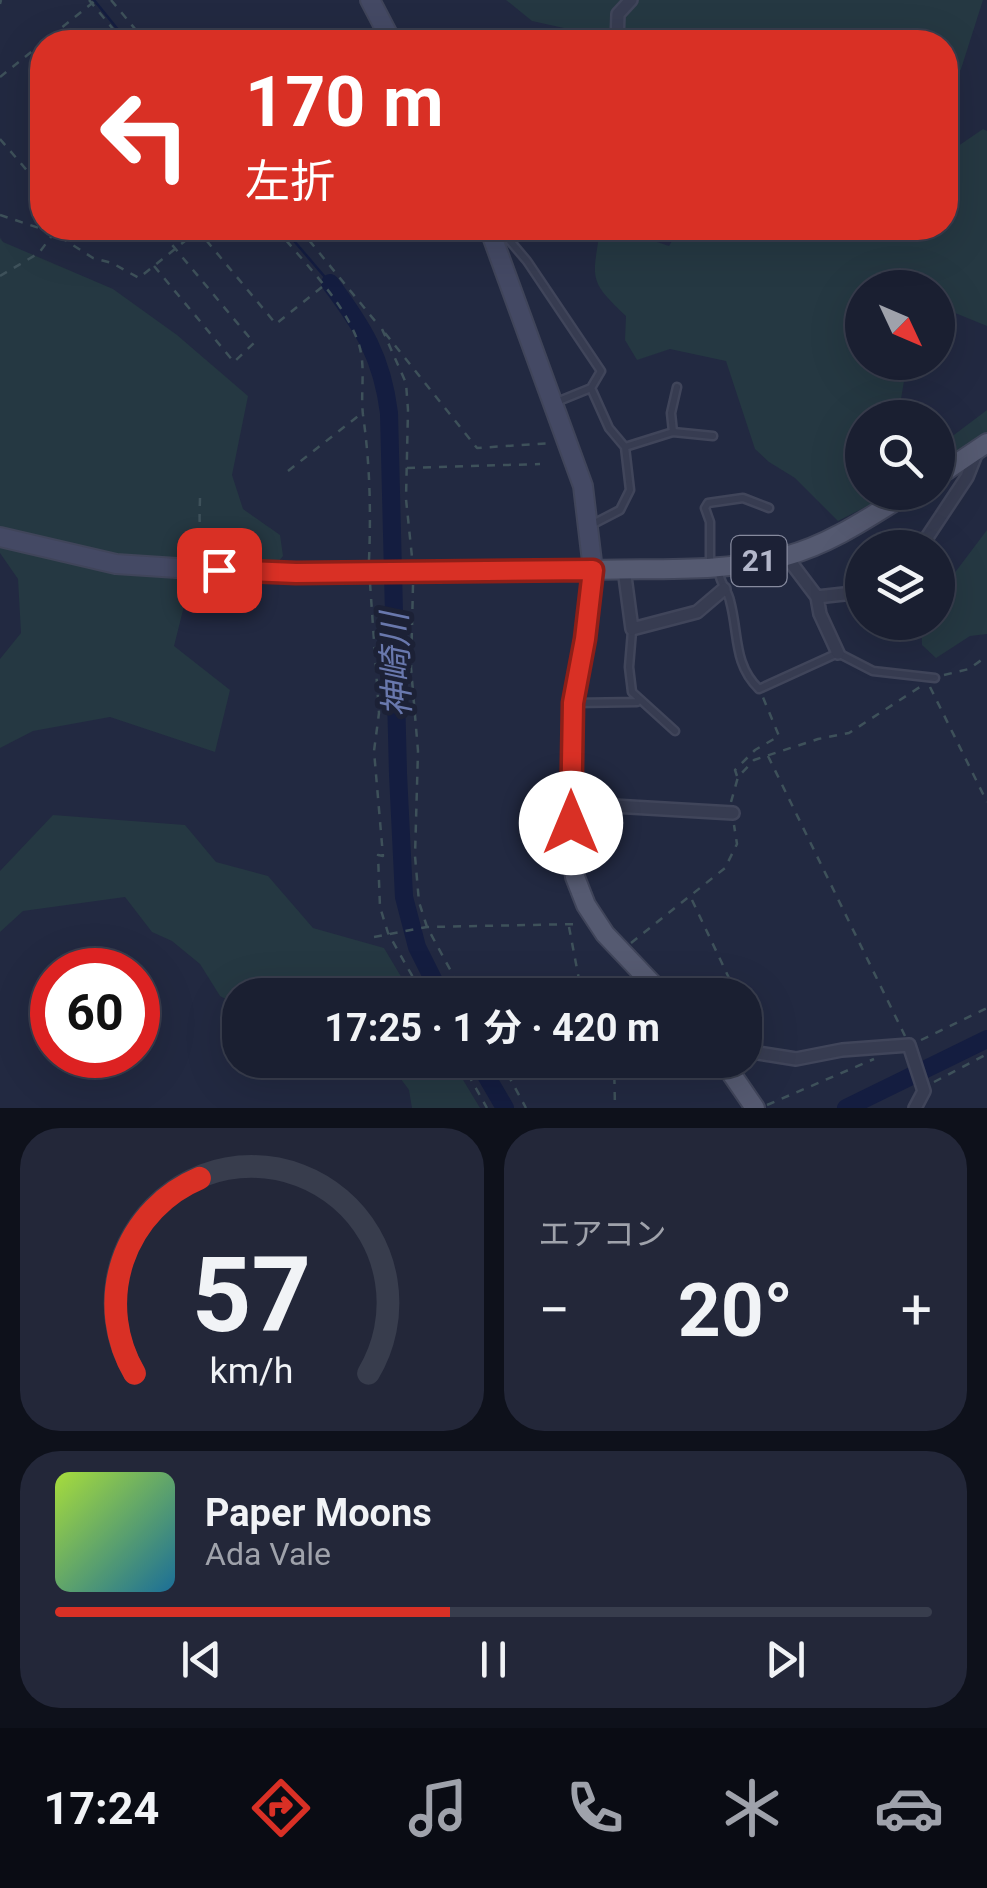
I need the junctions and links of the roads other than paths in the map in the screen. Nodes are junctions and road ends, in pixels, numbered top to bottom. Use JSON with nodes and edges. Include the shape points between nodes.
{"nodes":[{"id":1,"x":370,"y":0,"type":"edge"},
{"id":2,"x":612,"y":0,"type":"edge"},
{"id":3,"x":631,"y":0,"type":"edge"},
{"id":4,"x":618,"y":14,"type":"junction"},
{"id":5,"x":386,"y":30,"type":"edge"},
{"id":6,"x":617,"y":30,"type":"edge"},
{"id":7,"x":493,"y":240,"type":"edge"},
{"id":8,"x":509,"y":240,"type":"edge"},
{"id":9,"x":677,"y":387,"type":"dead end"},
{"id":10,"x":591,"y":388,"type":"junction"},
{"id":11,"x":552,"y":403,"type":"junction"},
{"id":12,"x":673,"y":432,"type":"junction"},
{"id":13,"x":713,"y":436,"type":"dead end"},
{"id":14,"x":625,"y":446,"type":"junction"},
{"id":15,"x":982,"y":448,"type":"edge"},
{"id":16,"x":955,"y":465,"type":"edge"},
{"id":17,"x":769,"y":508,"type":"dead end"},
{"id":18,"x":880,"y":510,"type":"edge"},
{"id":19,"x":590,"y":526,"type":"junction"},
{"id":20,"x":932,"y":530,"type":"edge"},
{"id":21,"x":0,"y":537,"type":"edge"},
{"id":22,"x":786,"y":556,"type":"junction"},
{"id":23,"x":714,"y":566,"type":"junction"},
{"id":24,"x":624,"y":569,"type":"junction"},
{"id":25,"x":593,"y":570,"type":"junction"},
{"id":26,"x":724,"y":588,"type":"junction"},
{"id":27,"x":845,"y":594,"type":"edge"},
{"id":28,"x":817,"y":597,"type":"junction"},
{"id":29,"x":632,"y":630,"type":"junction"},
{"id":30,"x":838,"y":653,"type":"junction"},
{"id":31,"x":935,"y":678,"type":"road end"},
{"id":32,"x":639,"y":702,"type":"junction"},
{"id":33,"x":573,"y":703,"type":"junction"},
{"id":34,"x":675,"y":731,"type":"dead end"},
{"id":35,"x":571,"y":797,"type":"junction"},
{"id":36,"x":732,"y":813,"type":"road end"},
{"id":37,"x":647,"y":978,"type":"edge"},
{"id":38,"x":762,"y":1055,"type":"edge"},
{"id":39,"x":736,"y":1078,"type":"edge"},
{"id":40,"x":758,"y":1108,"type":"edge"},
{"id":41,"x":915,"y":1108,"type":"edge"}],
"edges":[{"from":1,"to":5,"type":"street"},
{"from":2,"to":4,"type":"street"},
{"from":3,"to":4,"type":"street"},
{"from":4,"to":6,"type":"street"},
{"from":7,"to":11,"type":"street"},
{"from":8,"to":10,"type":"lane","via":[[601,371]]},
{"from":9,"to":12,"type":"lane"},
{"from":10,"to":11,"type":"lane"},
{"from":10,"to":14,"type":"lane"},
{"from":11,"to":19,"type":"street","via":[[583,486]]},
{"from":12,"to":13,"type":"lane"},
{"from":12,"to":14,"type":"lane"},
{"from":14,"to":19,"type":"lane","via":[[627,502]]},
{"from":15,"to":16,"type":"main road"},
{"from":15,"to":20,"type":"street"},
{"from":17,"to":23,"type":"lane","via":[[743,498],[708,503]]},
{"from":18,"to":22,"type":"main road","number":"21"},
{"from":19,"to":25,"type":"street"},
{"from":21,"to":25,"type":"street","via":[[116,564],[253,573]]},
{"from":22,"to":23,"type":"main road","number":"21"},
{"from":22,"to":28,"type":"street"},
{"from":23,"to":24,"type":"main road","number":"21"},
{"from":23,"to":26,"type":"lane"},
{"from":24,"to":25,"type":"main road","number":"21"},
{"from":24,"to":29,"type":"street"},
{"from":25,"to":33,"type":"main road"},
{"from":26,"to":29,"type":"street","via":[[696,612]]},
{"from":26,"to":30,"type":"lane","via":[[739,662],[760,690]]},
{"from":27,"to":28,"type":"street"},
{"from":28,"to":30,"type":"street"},
{"from":29,"to":32,"type":"lane","via":[[629,667]]},
{"from":30,"to":31,"type":"lane","via":[[874,671]]},
{"from":32,"to":33,"type":"lane"},
{"from":32,"to":34,"type":"lane"},
{"from":33,"to":35,"type":"main road"},
{"from":35,"to":36,"type":"street","via":[[596,805]]},
{"from":35,"to":37,"type":"main road","via":[[575,876],[596,919]]},
{"from":38,"to":41,"type":"street","via":[[796,1060],[907,1048],[924,1091]]},
{"from":39,"to":40,"type":"main road"}]}
